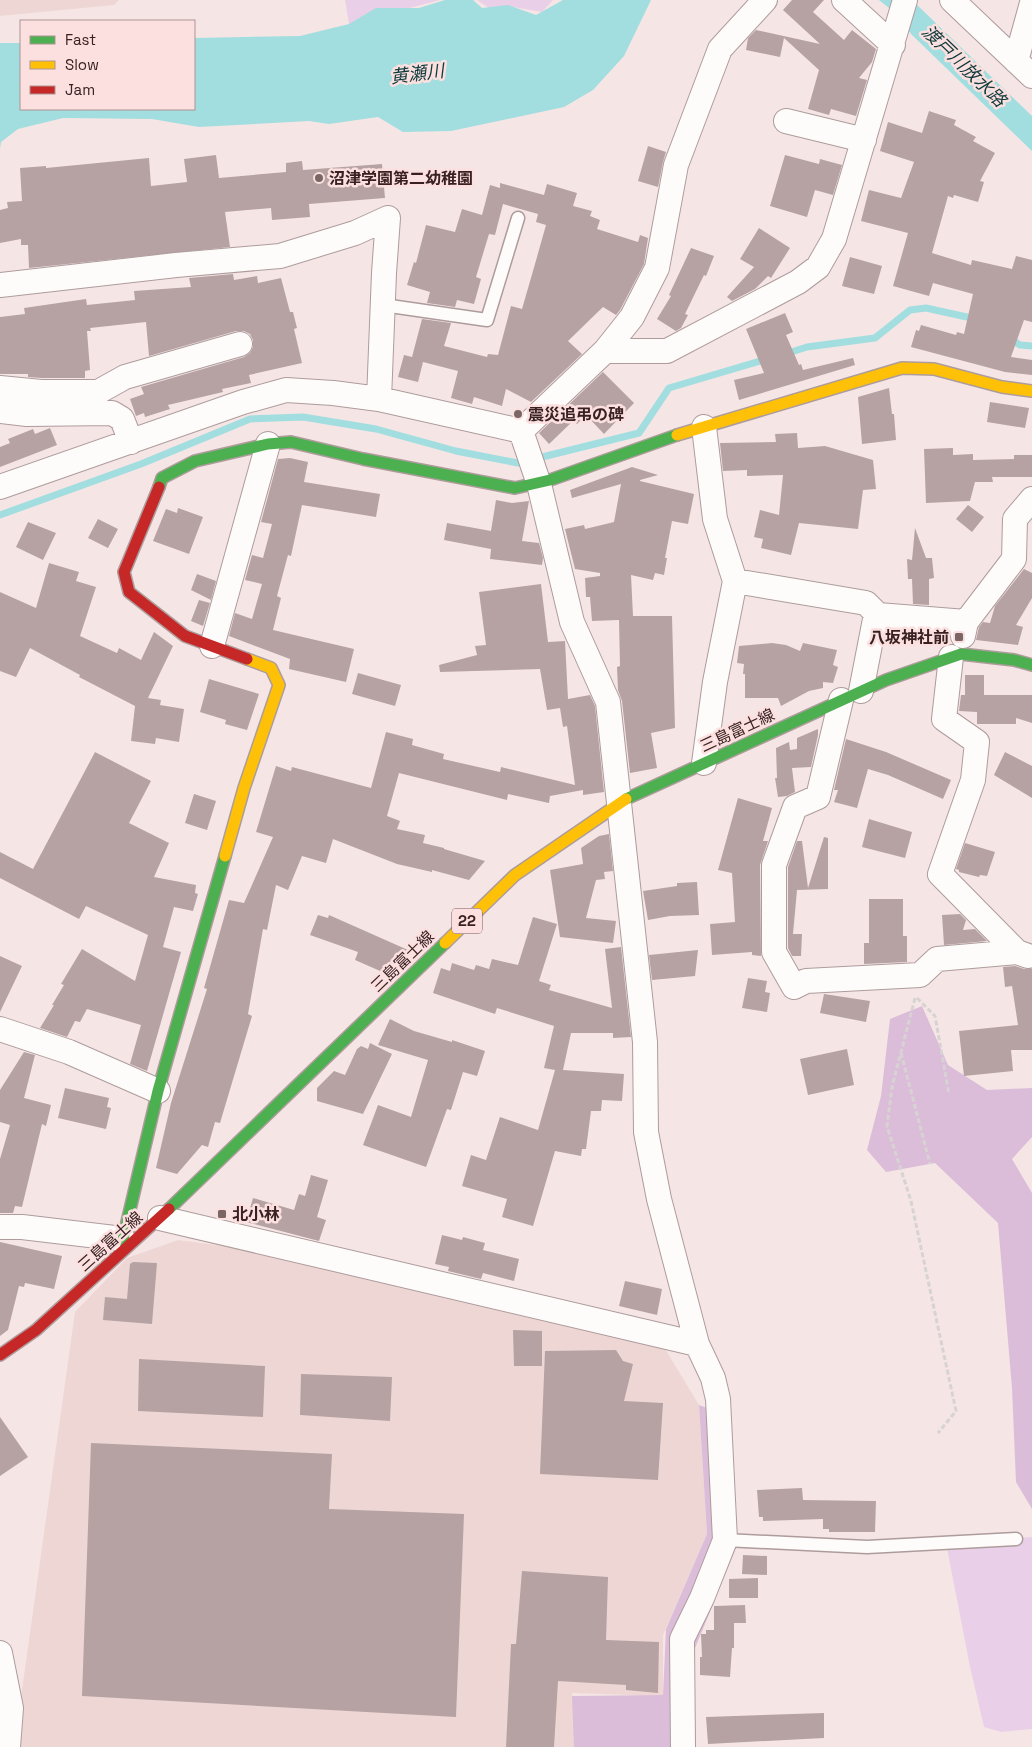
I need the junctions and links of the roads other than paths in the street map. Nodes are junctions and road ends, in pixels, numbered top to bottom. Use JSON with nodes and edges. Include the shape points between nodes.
{"nodes":[{"id":1,"x":765,"y":0,"type":"edge"},
{"id":2,"x":844,"y":0,"type":"edge"},
{"id":3,"x":905,"y":0,"type":"edge"},
{"id":4,"x":952,"y":0,"type":"edge"},
{"id":5,"x":1032,"y":3,"type":"edge"},
{"id":6,"x":893,"y":45,"type":"junction"},
{"id":7,"x":1025,"y":57,"type":"edge"},
{"id":8,"x":786,"y":121,"type":"dead end"},
{"id":9,"x":864,"y":140,"type":"junction"},
{"id":10,"x":518,"y":218,"type":"dead end"},
{"id":11,"x":0,"y":285,"type":"edge"},
{"id":12,"x":382,"y":305,"type":"junction"},
{"id":13,"x":240,"y":344,"type":"dead end"},
{"id":14,"x":605,"y":351,"type":"junction"},
{"id":15,"x":0,"y":388,"type":"edge"},
{"id":16,"x":1032,"y":391,"type":"edge"},
{"id":17,"x":379,"y":399,"type":"junction"},
{"id":18,"x":0,"y":411,"type":"edge"},
{"id":19,"x":704,"y":428,"type":"junction"},
{"id":20,"x":521,"y":431,"type":"junction"},
{"id":21,"x":131,"y":442,"type":"junction"},
{"id":22,"x":268,"y":444,"type":"junction"},
{"id":23,"x":539,"y":484,"type":"junction"},
{"id":24,"x":0,"y":487,"type":"edge"},
{"id":25,"x":1032,"y":499,"type":"edge"},
{"id":26,"x":735,"y":581,"type":"junction"},
{"id":27,"x":876,"y":614,"type":"junction"},
{"id":28,"x":966,"y":622,"type":"junction"},
{"id":29,"x":212,"y":646,"type":"junction"},
{"id":30,"x":955,"y":656,"type":"junction"},
{"id":31,"x":1032,"y":665,"type":"edge"},
{"id":32,"x":851,"y":695,"type":"junction"},
{"id":33,"x":704,"y":763,"type":"junction"},
{"id":34,"x":620,"y":802,"type":"junction"},
{"id":35,"x":1024,"y":955,"type":"edge"},
{"id":36,"x":0,"y":1029,"type":"edge"},
{"id":37,"x":158,"y":1091,"type":"junction"},
{"id":38,"x":160,"y":1218,"type":"junction"},
{"id":39,"x":0,"y":1227,"type":"edge"},
{"id":40,"x":125,"y":1242,"type":"junction"},
{"id":41,"x":698,"y":1344,"type":"junction"},
{"id":42,"x":0,"y":1355,"type":"edge"},
{"id":43,"x":725,"y":1540,"type":"junction"},
{"id":44,"x":1016,"y":1540,"type":"dead end"},
{"id":45,"x":0,"y":1653,"type":"edge"},
{"id":46,"x":8,"y":1747,"type":"edge"},
{"id":47,"x":683,"y":1747,"type":"edge"}],
"edges":[{"from":1,"to":14,"type":"street","via":[[720,49],[676,165],[657,268],[632,317]]},
{"from":2,"to":6,"type":"street"},
{"from":3,"to":6,"type":"street"},
{"from":4,"to":7,"type":"street"},
{"from":5,"to":7,"type":"street"},
{"from":6,"to":9,"type":"street"},
{"from":8,"to":9,"type":"street"},
{"from":9,"to":14,"type":"street","via":[[834,239],[818,267],[798,282],[667,351]]},
{"from":10,"to":12,"type":"lane","via":[[487,320]]},
{"from":11,"to":12,"type":"street","via":[[280,256],[354,233],[388,218]]},
{"from":12,"to":17,"type":"street"},
{"from":13,"to":15,"type":"street","via":[[126,377],[98,392]]},
{"from":14,"to":20,"type":"street"},
{"from":16,"to":19,"type":"street","via":[[1002,387],[934,369],[902,368]]},
{"from":17,"to":20,"type":"street"},
{"from":17,"to":21,"type":"street","via":[[286,390]]},
{"from":18,"to":21,"type":"street","via":[[27,414],[112,413],[122,419]]},
{"from":19,"to":23,"type":"street","via":[[606,458]]},
{"from":19,"to":26,"type":"street","via":[[715,519]]},
{"from":20,"to":23,"type":"street"},
{"from":21,"to":24,"type":"street"},
{"from":22,"to":23,"type":"street","via":[[291,442],[363,460],[515,488]]},
{"from":22,"to":29,"type":"street"},
{"from":22,"to":29,"type":"street","via":[[195,461],[162,478],[124,572],[129,592],[186,636]]},
{"from":23,"to":34,"type":"street","via":[[572,622],[608,702]]},
{"from":25,"to":28,"type":"street","via":[[1015,520],[1014,559]]},
{"from":26,"to":27,"type":"street","via":[[866,603]]},
{"from":26,"to":33,"type":"street","via":[[715,682]]},
{"from":27,"to":28,"type":"street"},
{"from":27,"to":32,"type":"street"},
{"from":28,"to":30,"type":"street"},
{"from":29,"to":37,"type":"street","via":[[271,668],[279,685],[244,788]]},
{"from":30,"to":31,"type":"street","name":"三島富士線","number":"22","via":[[1014,660]]},
{"from":30,"to":32,"type":"street","name":"三島富士線","number":"22"},
{"from":30,"to":35,"type":"street","via":[[944,719],[977,742],[974,780],[940,874]]},
{"from":32,"to":33,"type":"street","name":"三島富士線","number":"22"},
{"from":32,"to":35,"type":"street","via":[[818,797],[795,807],[774,865],[774,952],[794,987],[806,981],[918,986],[937,959]]},
{"from":33,"to":34,"type":"street","name":"三島富士線","number":"22"},
{"from":34,"to":38,"type":"street","name":"三島富士線","number":"22","via":[[515,875]]},
{"from":34,"to":41,"type":"street","via":[[646,1042],[646,1132],[659,1199]]},
{"from":36,"to":37,"type":"street","via":[[69,1052]]},
{"from":37,"to":40,"type":"street"},
{"from":38,"to":40,"type":"street","name":"三島富士線","number":"22"},
{"from":38,"to":41,"type":"street"},
{"from":39,"to":40,"type":"street","via":[[22,1227]]},
{"from":40,"to":42,"type":"street","name":"三島富士線","number":"22","via":[[36,1330]]},
{"from":41,"to":43,"type":"street","via":[[718,1399]]},
{"from":43,"to":44,"type":"lane","via":[[867,1547]]},
{"from":43,"to":47,"type":"street","via":[[682,1639]]},
{"from":45,"to":46,"type":"street","via":[[11,1708]]}]}
